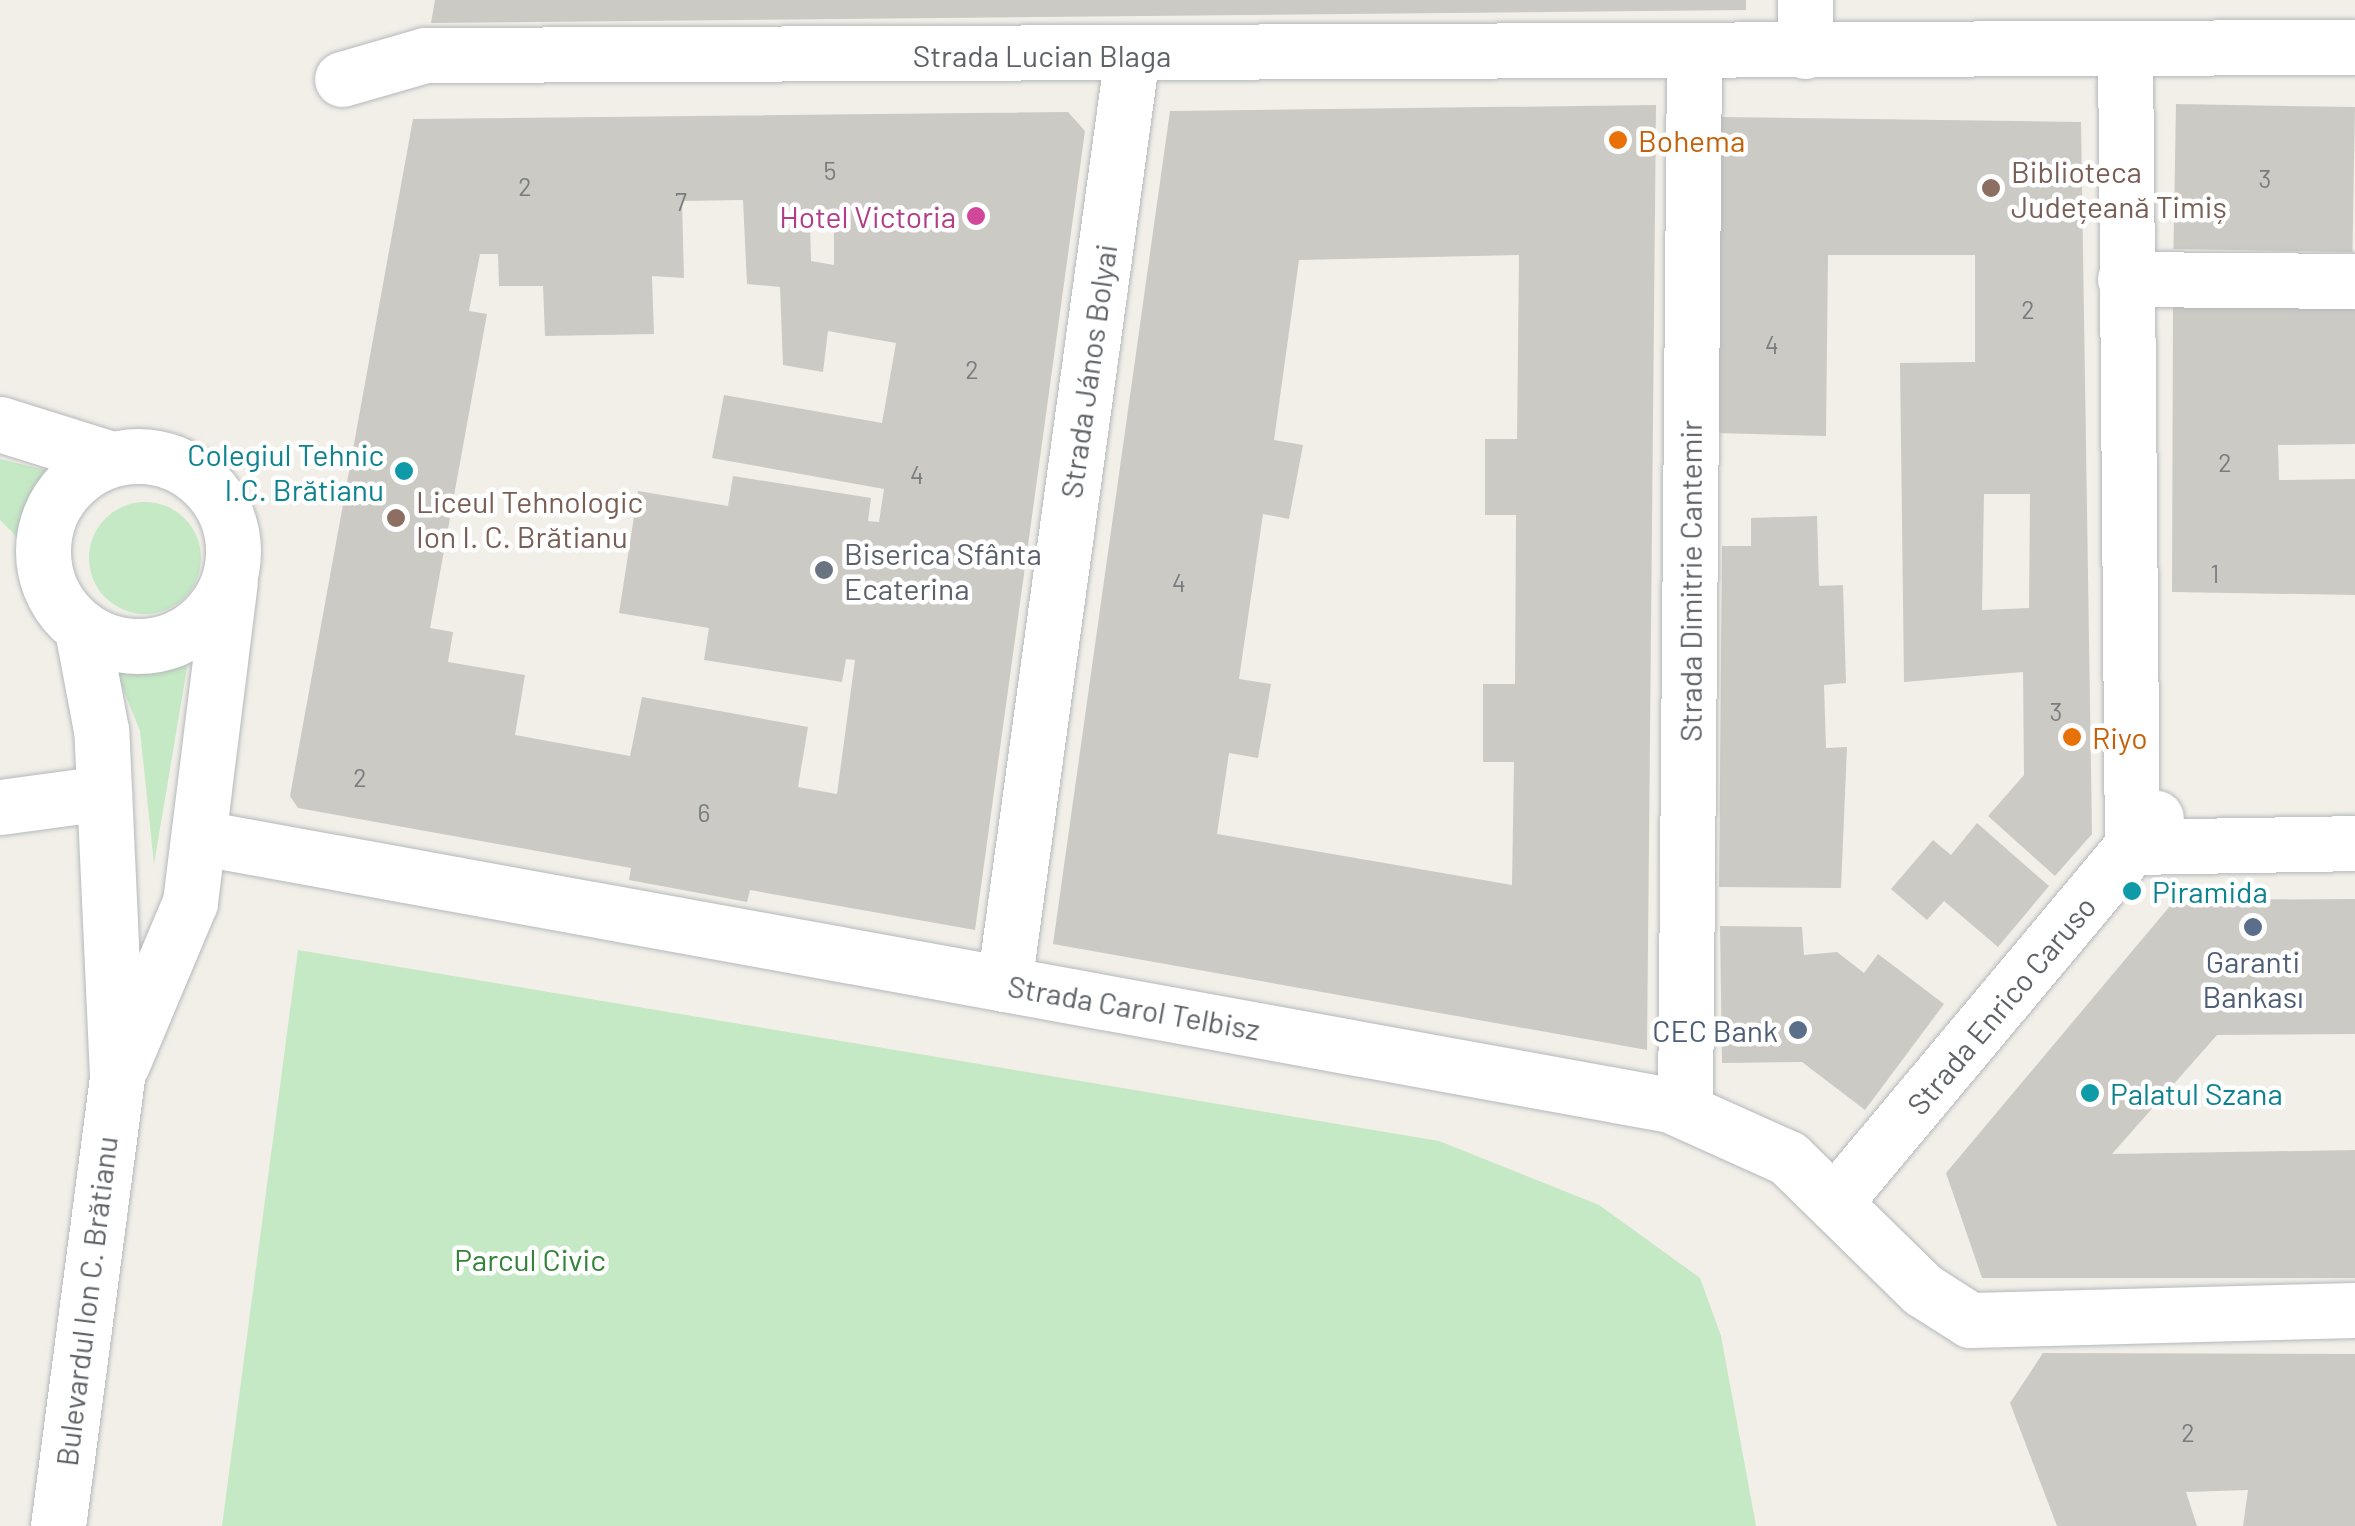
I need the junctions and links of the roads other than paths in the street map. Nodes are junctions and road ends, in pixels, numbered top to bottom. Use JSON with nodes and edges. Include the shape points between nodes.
{"nodes":[{"id":1,"x":1805,"y":26,"type":"edge"},
{"id":2,"x":2355,"y":47,"type":"edge"},
{"id":3,"x":2125,"y":48,"type":"junction"},
{"id":4,"x":1720,"y":52,"type":"junction"},
{"id":5,"x":1132,"y":55,"type":"junction"},
{"id":6,"x":342,"y":79,"type":"dead end"},
{"id":7,"x":2125,"y":279,"type":"junction"},
{"id":8,"x":2355,"y":281,"type":"edge"},
{"id":9,"x":0,"y":424,"type":"edge"},
{"id":10,"x":112,"y":458,"type":"junction"},
{"id":11,"x":0,"y":546,"type":"edge"},
{"id":12,"x":230,"y":579,"type":"junction"},
{"id":13,"x":68,"y":612,"type":"junction"},
{"id":14,"x":104,"y":793,"type":"junction"},
{"id":15,"x":0,"y":807,"type":"edge"},
{"id":16,"x":2148,"y":828,"type":"junction"},
{"id":17,"x":202,"y":838,"type":"junction"},
{"id":18,"x":2355,"y":843,"type":"edge"},
{"id":19,"x":1004,"y":984,"type":"junction"},
{"id":20,"x":116,"y":1076,"type":"junction"},
{"id":21,"x":1685,"y":1110,"type":"junction"},
{"id":22,"x":1837,"y":1199,"type":"junction"},
{"id":23,"x":2355,"y":1310,"type":"edge"},
{"id":24,"x":58,"y":1526,"type":"edge"}],
"edges":[{"from":1,"to":3,"type":"street","name":"Strada Lucian Blaga"},
{"from":1,"to":4,"type":"street","name":"Strada Lucian Blaga"},
{"from":2,"to":3,"type":"street","name":"Strada Lucian Blaga"},
{"from":3,"to":7,"type":"street"},
{"from":4,"to":5,"type":"street","name":"Strada Lucian Blaga"},
{"from":4,"to":21,"type":"street","name":"Strada Dimitrie Cantemir"},
{"from":5,"to":6,"type":"street","name":"Strada Lucian Blaga","via":[[425,55]]},
{"from":5,"to":19,"type":"street","name":"Strada János Bolyai"},
{"from":7,"to":8,"type":"street"},
{"from":7,"to":16,"type":"street","via":[[2125,594]]},
{"from":9,"to":10,"type":"street"},
{"from":10,"to":12,"type":"street","via":[[152,456],[209,486],[234,545]]},
{"from":10,"to":13,"type":"street","via":[[82,474],[50,513],[43,546]]},
{"from":11,"to":13,"type":"street"},
{"from":12,"to":13,"type":"street","via":[[196,628],[169,642],[109,643]]},
{"from":12,"to":17,"type":"street","name":"Bulevardul Ion C. Brătianu"},
{"from":13,"to":14,"type":"street","name":"Bulevardul Ion C. Brătianu"},
{"from":14,"to":15,"type":"street"},
{"from":14,"to":20,"type":"street","name":"Bulevardul Ion C. Brătianu"},
{"from":16,"to":18,"type":"street"},
{"from":16,"to":22,"type":"street","name":"Strada Enrico Caruso"},
{"from":17,"to":19,"type":"street","name":"Strada Carol Telbisz"},
{"from":17,"to":20,"type":"street","name":"Bulevardul Ion C. Brătianu","via":[[190,902]]},
{"from":19,"to":21,"type":"street","name":"Strada Carol Telbisz"},
{"from":20,"to":24,"type":"street","name":"Bulevardul Ion C. Brătianu"},
{"from":21,"to":22,"type":"street","name":"Strada Carol Telbisz","via":[[1753,1135]]},
{"from":22,"to":23,"type":"street","name":"Strada Carol Telbisz","via":[[1946,1310],[1998,1321]]}]}
